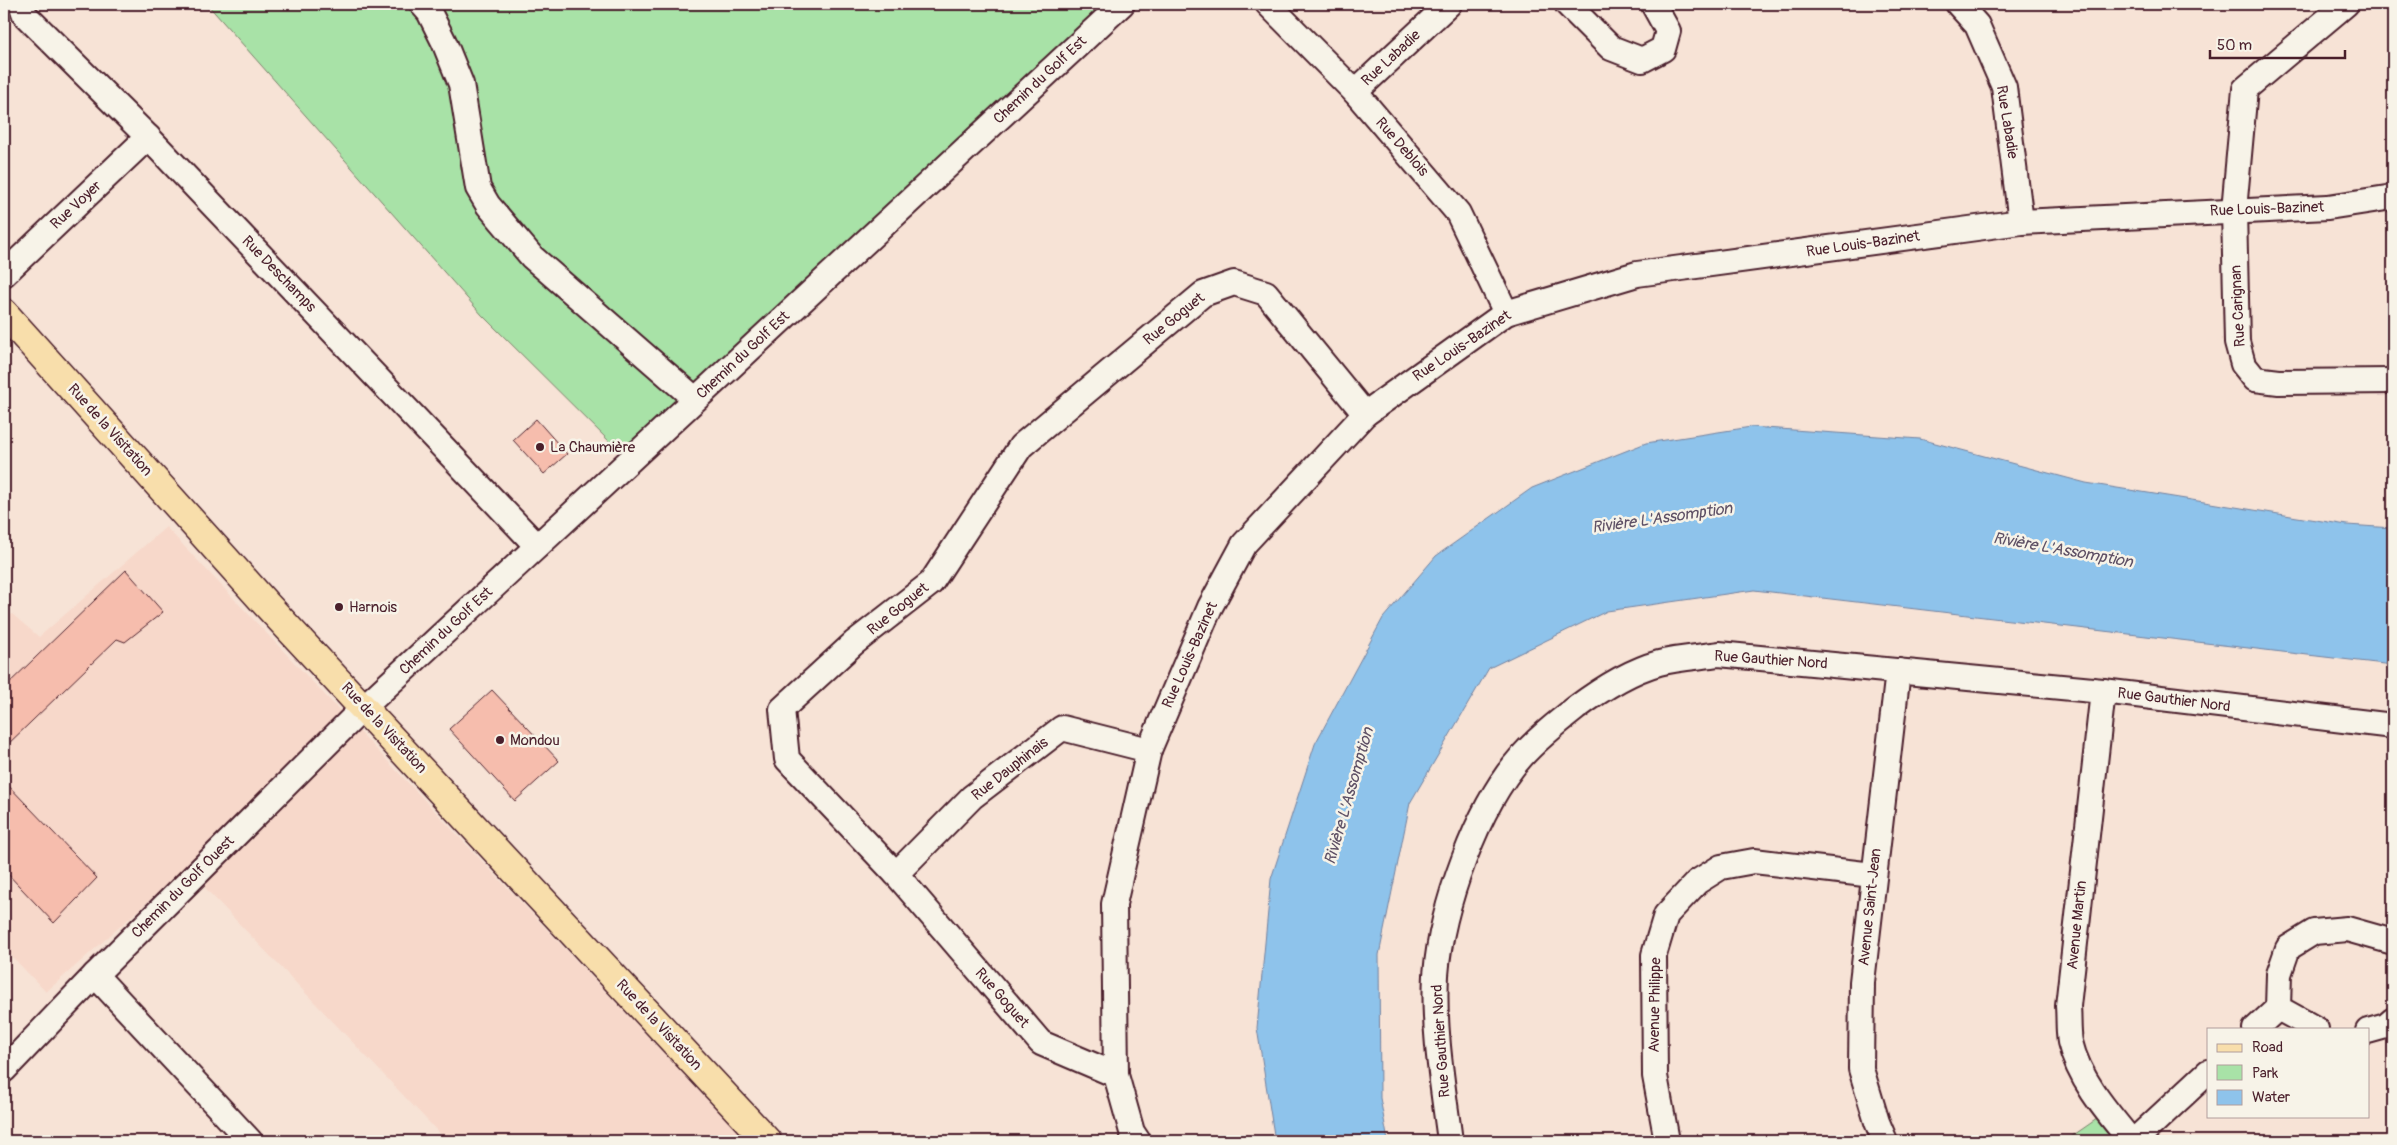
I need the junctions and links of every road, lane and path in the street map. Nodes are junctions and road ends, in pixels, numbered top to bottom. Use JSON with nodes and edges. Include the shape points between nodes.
{"nodes":[{"id":1,"x":21,"y":4,"type":"edge"},
{"id":2,"x":422,"y":4,"type":"edge"},
{"id":3,"x":1122,"y":4,"type":"edge"},
{"id":4,"x":1268,"y":4,"type":"edge"},
{"id":5,"x":1449,"y":4,"type":"edge"},
{"id":6,"x":1567,"y":4,"type":"edge"},
{"id":7,"x":1653,"y":4,"type":"edge"},
{"id":8,"x":1958,"y":4,"type":"edge"},
{"id":9,"x":2346,"y":4,"type":"edge"},
{"id":10,"x":1355,"y":92,"type":"junction"},
{"id":11,"x":148,"y":137,"type":"junction"},
{"id":12,"x":2393,"y":197,"type":"edge"},
{"id":13,"x":2234,"y":210,"type":"junction"},
{"id":14,"x":2021,"y":222,"type":"junction"},
{"id":15,"x":4,"y":274,"type":"edge"},
{"id":16,"x":4,"y":313,"type":"edge"},
{"id":17,"x":1506,"y":313,"type":"junction"},
{"id":18,"x":2393,"y":381,"type":"edge"},
{"id":19,"x":695,"y":399,"type":"junction"},
{"id":20,"x":1365,"y":414,"type":"junction"},
{"id":21,"x":537,"y":546,"type":"junction"},
{"id":22,"x":1898,"y":670,"type":"junction"},
{"id":23,"x":2103,"y":691,"type":"junction"},
{"id":24,"x":364,"y":707,"type":"junction"},
{"id":25,"x":2393,"y":726,"type":"edge"},
{"id":26,"x":1149,"y":750,"type":"junction"},
{"id":27,"x":896,"y":874,"type":"junction"},
{"id":28,"x":1873,"y":875,"type":"junction"},
{"id":29,"x":2393,"y":942,"type":"edge"},
{"id":30,"x":95,"y":975,"type":"junction"},
{"id":31,"x":2278,"y":1008,"type":"junction"},
{"id":32,"x":2393,"y":1020,"type":"edge"},
{"id":33,"x":2256,"y":1028,"type":"edge"},
{"id":34,"x":2314,"y":1028,"type":"edge"},
{"id":35,"x":2370,"y":1030,"type":"edge"},
{"id":36,"x":4,"y":1070,"type":"edge"},
{"id":37,"x":2207,"y":1073,"type":"edge"},
{"id":38,"x":1116,"y":1075,"type":"junction"},
{"id":39,"x":250,"y":1141,"type":"edge"},
{"id":40,"x":767,"y":1141,"type":"edge"},
{"id":41,"x":1138,"y":1141,"type":"edge"},
{"id":42,"x":1450,"y":1141,"type":"edge"},
{"id":43,"x":1667,"y":1141,"type":"edge"},
{"id":44,"x":1885,"y":1141,"type":"edge"},
{"id":45,"x":2133,"y":1141,"type":"edge"}],
"edges":[{"from":1,"to":11,"type":"street","name":"Rue Deschamps","via":[[25,16]]},
{"from":2,"to":19,"type":"street","via":[[444,42],[461,84],[478,188],[488,205],[532,257]]},
{"from":3,"to":19,"type":"street","name":"Chemin du Golf Est"},
{"from":4,"to":10,"type":"street","name":"Rue Deblois"},
{"from":5,"to":10,"type":"street","name":"Rue Labadie"},
{"from":6,"to":7,"type":"street","via":[[1611,48],[1642,60],[1663,49],[1668,31]]},
{"from":8,"to":14,"type":"street","name":"Rue Labadie","via":[[1977,25],[2004,87]]},
{"from":9,"to":13,"type":"street","name":"Rue Carignan","via":[[2245,89]]},
{"from":10,"to":17,"type":"street","name":"Rue Deblois","via":[[1458,212]]},
{"from":11,"to":15,"type":"street","name":"Rue Voyer"},
{"from":11,"to":21,"type":"street","name":"Rue Deschamps"},
{"from":12,"to":13,"type":"street","name":"Rue Louis-Bazinet","via":[[2328,207]]},
{"from":13,"to":14,"type":"street","name":"Rue Louis-Bazinet"},
{"from":13,"to":18,"type":"street","name":"Rue Carignan","via":[[2237,342],[2243,364],[2255,378],[2279,382]]},
{"from":14,"to":17,"type":"street","name":"Rue Louis-Bazinet","via":[[1637,274]]},
{"from":16,"to":24,"type":"main road","name":"Rue de la Visitation","via":[[266,604]]},
{"from":17,"to":20,"type":"street","name":"Rue Louis-Bazinet"},
{"from":19,"to":21,"type":"street","name":"Chemin du Golf Est"},
{"from":20,"to":26,"type":"street","name":"Rue Louis-Bazinet","via":[[1244,544],[1210,607]]},
{"from":20,"to":27,"type":"street","name":"Rue Goguet","via":[[1266,293],[1234,283],[1203,294],[1021,446],[931,583],[854,643],[782,709],[787,759]]},
{"from":21,"to":24,"type":"street","name":"Chemin du Golf Est"},
{"from":22,"to":23,"type":"street","name":"Rue Gauthier Nord"},
{"from":22,"to":28,"type":"street","name":"Avenue Saint-Jean"},
{"from":22,"to":42,"type":"street","name":"Rue Gauthier Nord","via":[[1719,654],[1658,663],[1602,688],[1550,728],[1522,756],[1497,789],[1481,820],[1448,906],[1436,975],[1439,1052]]},
{"from":23,"to":25,"type":"street","name":"Rue Gauthier Nord"},
{"from":23,"to":45,"type":"street","name":"Avenue Martin","via":[[2068,1006],[2070,1040],[2079,1069],[2107,1112]]},
{"from":24,"to":30,"type":"street","name":"Chemin du Golf Ouest"},
{"from":24,"to":40,"type":"main road","name":"Rue de la Visitation"},
{"from":26,"to":27,"type":"street","name":"Rue Dauphinais","via":[[1062,728],[972,797]]},
{"from":26,"to":38,"type":"street","name":"Rue Louis-Bazinet","via":[[1114,904]]},
{"from":27,"to":38,"type":"street","name":"Rue Goguet","via":[[1040,1043]]},
{"from":28,"to":43,"type":"street","name":"Avenue Philippe","via":[[1754,861],[1721,867],[1698,882],[1666,915],[1654,955],[1655,1076]]},
{"from":28,"to":44,"type":"street","name":"Avenue Saint-Jean","via":[[1862,982],[1861,1069]]},
{"from":29,"to":31,"type":"street","via":[[2348,929],[2314,932],[2288,948],[2279,974]]},
{"from":30,"to":36,"type":"street","name":"Chemin du Golf Ouest"},
{"from":30,"to":39,"type":"street"},
{"from":31,"to":33,"type":"street"},
{"from":31,"to":34,"type":"street"},
{"from":32,"to":35,"type":"street","via":[[2386,1026]]},
{"from":37,"to":45,"type":"street"},
{"from":38,"to":41,"type":"street","name":"Rue Louis-Bazinet","via":[[1132,1132]]}]}
